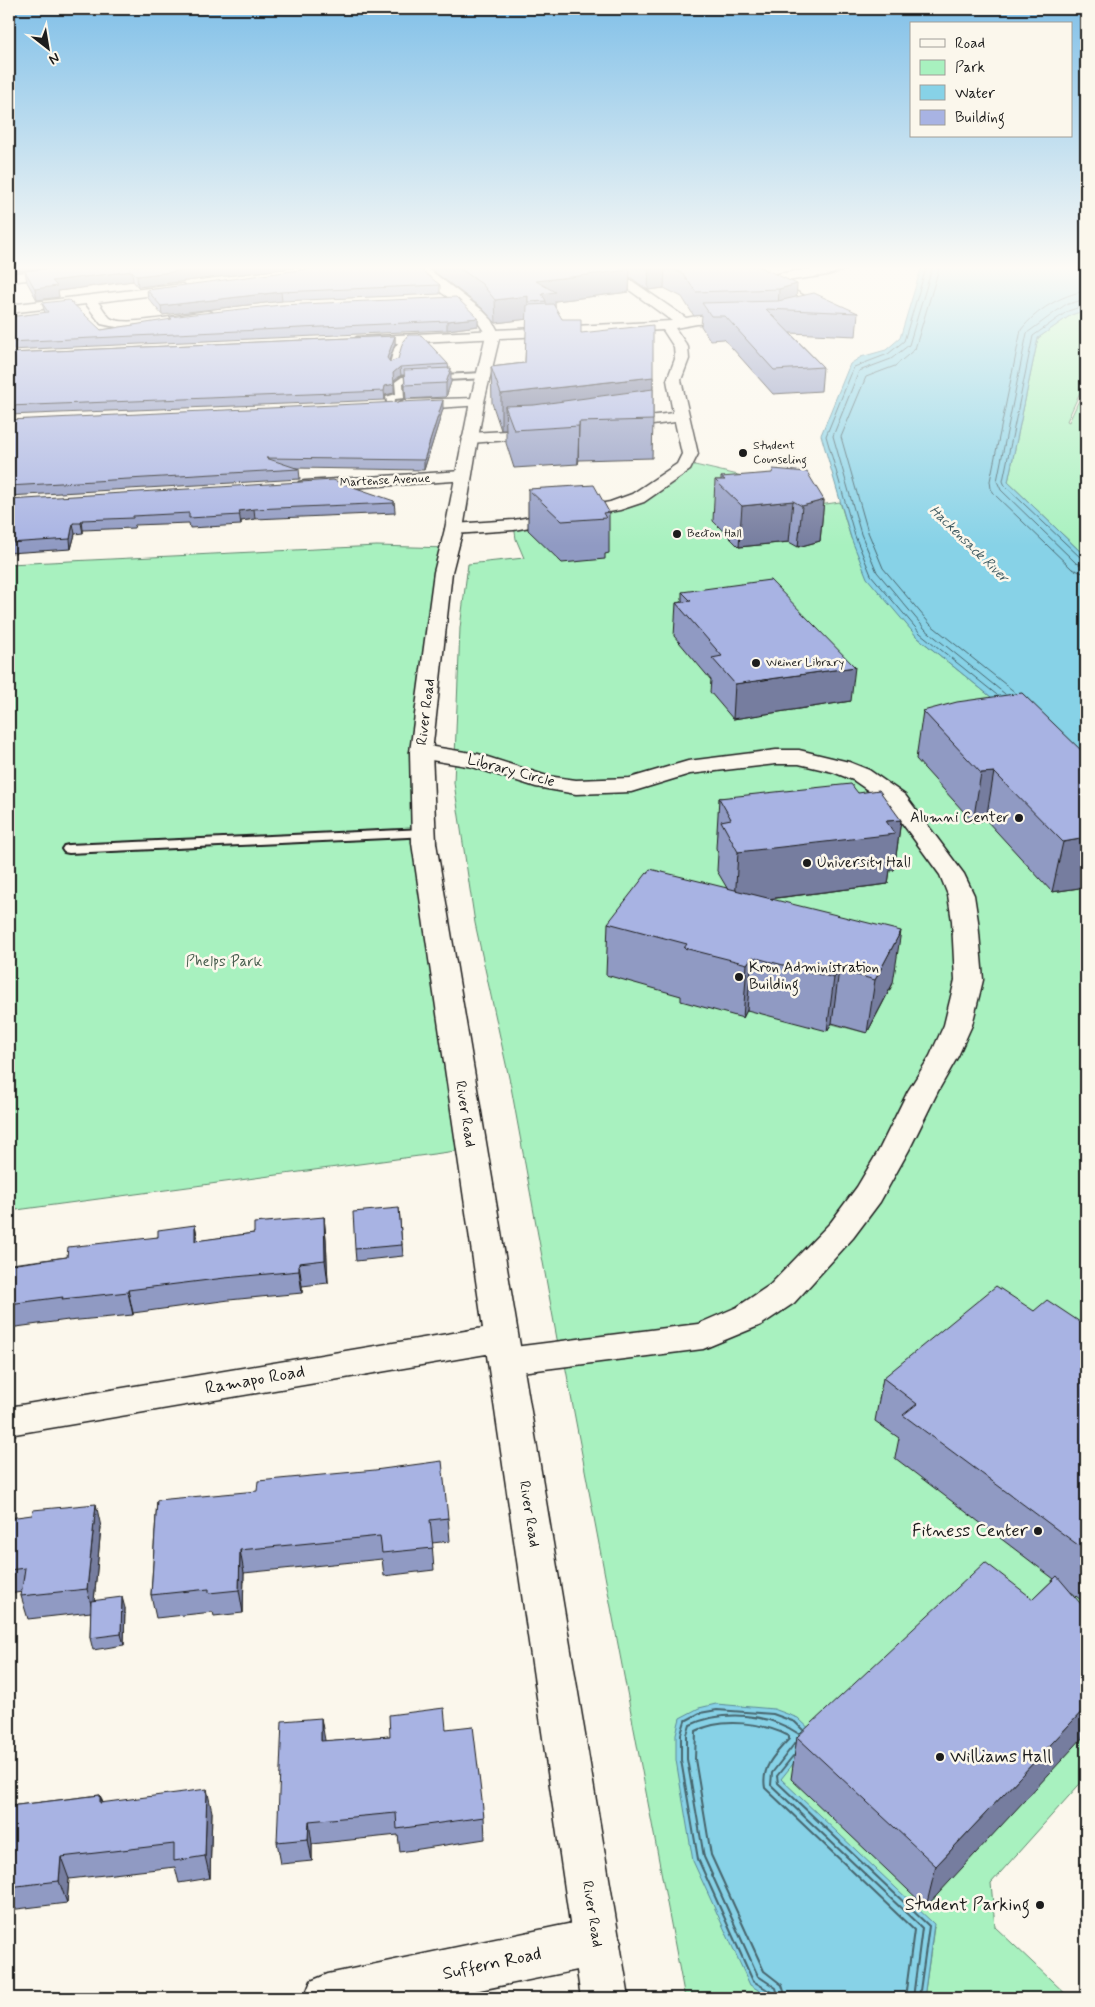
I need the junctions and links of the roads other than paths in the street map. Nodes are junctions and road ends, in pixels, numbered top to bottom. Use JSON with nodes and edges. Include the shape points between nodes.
{"nodes":[{"id":1,"x":395,"y":359,"type":"edge"},
{"id":2,"x":487,"y":359,"type":"edge"},
{"id":3,"x":682,"y":359,"type":"edge"},
{"id":4,"x":393,"y":367,"type":"edge"},
{"id":5,"x":480,"y":389,"type":"junction"},
{"id":6,"x":372,"y":406,"type":"edge"},
{"id":7,"x":391,"y":406,"type":"junction"},
{"id":8,"x":682,"y":416,"type":"junction"},
{"id":9,"x":602,"y":426,"type":"edge"},
{"id":10,"x":563,"y":431,"type":"edge"},
{"id":11,"x":470,"y":438,"type":"junction"},
{"id":12,"x":462,"y":476,"type":"junction"},
{"id":13,"x":288,"y":487,"type":"edge"},
{"id":14,"x":454,"y":529,"type":"junction"},
{"id":15,"x":421,"y":752,"type":"junction"},
{"id":16,"x":424,"y":833,"type":"junction"},
{"id":17,"x":69,"y":849,"type":"dead end"},
{"id":18,"x":503,"y":1350,"type":"junction"},
{"id":19,"x":9,"y":1421,"type":"edge"},
{"id":20,"x":596,"y":1942,"type":"junction"},
{"id":21,"x":328,"y":1998,"type":"edge"},
{"id":22,"x":605,"y":1998,"type":"edge"}],
"edges":[{"from":1,"to":4,"type":"lane"},
{"from":2,"to":5,"type":"street","name":"River Road"},
{"from":3,"to":8,"type":"street","via":[[674,380]]},
{"from":5,"to":7,"type":"street"},
{"from":5,"to":7,"type":"lane","via":[[405,379],[399,382],[401,396],[390,397]]},
{"from":5,"to":11,"type":"street","name":"River Road"},
{"from":6,"to":7,"type":"street"},
{"from":8,"to":9,"type":"street"},
{"from":8,"to":14,"type":"street","via":[[690,454],[684,467],[638,498],[614,506],[522,523]]},
{"from":10,"to":11,"type":"street"},
{"from":11,"to":12,"type":"street","name":"River Road"},
{"from":12,"to":13,"type":"street","name":"Martense Avenue"},
{"from":12,"to":14,"type":"street","name":"River Road"},
{"from":14,"to":15,"type":"street","name":"River Road","via":[[443,572]]},
{"from":15,"to":16,"type":"street","name":"River Road"},
{"from":15,"to":18,"type":"street","name":"Library Circle","via":[[478,760],[544,782],[576,787],[631,785],[688,768],[744,760],[799,757],[841,767],[861,775],[897,800],[952,874],[965,921],[969,980],[958,1025],[944,1056],[869,1194],[842,1230],[782,1294],[748,1316],[703,1336]]},
{"from":16,"to":17,"type":"lane"},
{"from":16,"to":18,"type":"street","name":"River Road","via":[[430,893]]},
{"from":18,"to":19,"type":"street","name":"Ramapo Road"},
{"from":18,"to":20,"type":"street","name":"River Road"},
{"from":20,"to":21,"type":"street","name":"Suffern Road"},
{"from":20,"to":22,"type":"street","name":"River Road"}]}
